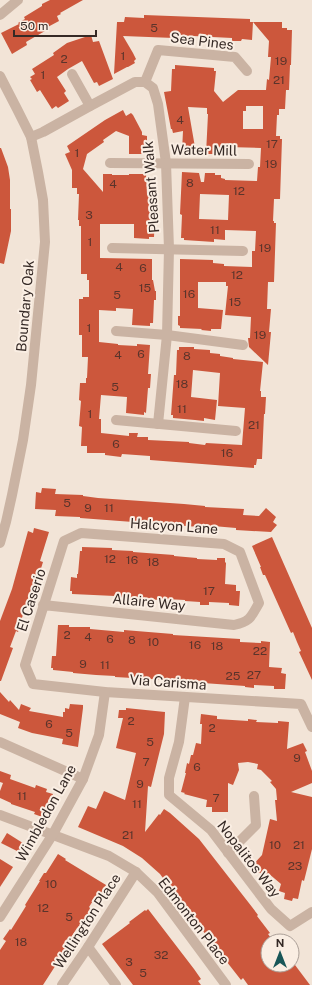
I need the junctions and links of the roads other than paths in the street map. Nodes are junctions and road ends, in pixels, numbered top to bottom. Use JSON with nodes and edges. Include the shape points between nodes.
{"nodes":[{"id":1,"x":18,"y":0,"type":"edge"},
{"id":2,"x":0,"y":15,"type":"edge"},
{"id":3,"x":247,"y":71,"type":"dead end"},
{"id":4,"x":72,"y":74,"type":"dead end"},
{"id":5,"x":0,"y":76,"type":"edge"},
{"id":6,"x":145,"y":82,"type":"junction"},
{"id":7,"x":90,"y":106,"type":"junction"},
{"id":8,"x":30,"y":137,"type":"junction"},
{"id":9,"x":110,"y":163,"type":"dead end"},
{"id":10,"x":166,"y":163,"type":"junction"},
{"id":11,"x":249,"y":164,"type":"dead end"},
{"id":12,"x":112,"y":248,"type":"dead end"},
{"id":13,"x":169,"y":249,"type":"junction"},
{"id":14,"x":243,"y":251,"type":"dead end"},
{"id":15,"x":116,"y":331,"type":"dead end"},
{"id":16,"x":167,"y":336,"type":"junction"},
{"id":17,"x":243,"y":345,"type":"dead end"},
{"id":18,"x":116,"y":420,"type":"dead end"},
{"id":19,"x":158,"y":424,"type":"junction"},
{"id":20,"x":236,"y":431,"type":"dead end"},
{"id":21,"x":81,"y":533,"type":"joint"},
{"id":22,"x":0,"y":543,"type":"edge"},
{"id":23,"x":43,"y":606,"type":"junction"},
{"id":24,"x":251,"y":618,"type":"joint"},
{"id":25,"x":33,"y":684,"type":"joint"},
{"id":26,"x":105,"y":692,"type":"junction"},
{"id":27,"x":185,"y":697,"type":"junction"},
{"id":28,"x":312,"y":727,"type":"edge"},
{"id":29,"x":0,"y":742,"type":"edge"},
{"id":30,"x":83,"y":779,"type":"junction"},
{"id":31,"x":254,"y":796,"type":"dead end"},
{"id":32,"x":0,"y":815,"type":"edge"},
{"id":33,"x":53,"y":834,"type":"junction"},
{"id":34,"x":228,"y":853,"type":"junction"},
{"id":35,"x":136,"y":872,"type":"junction"},
{"id":36,"x":312,"y":912,"type":"edge"},
{"id":37,"x":0,"y":917,"type":"edge"},
{"id":38,"x":88,"y":947,"type":"junction"},
{"id":39,"x":62,"y":985,"type":"edge"},
{"id":40,"x":116,"y":985,"type":"edge"},
{"id":41,"x":226,"y":985,"type":"edge"}],
"edges":[{"from":1,"to":2,"type":"street"},
{"from":3,"to":6,"type":"street","name":"Sea Pines","via":[[235,57],[158,50]]},
{"from":4,"to":7,"type":"street"},
{"from":5,"to":8,"type":"street","name":"Boundary Oak"},
{"from":6,"to":7,"type":"street","via":[[135,82]]},
{"from":6,"to":10,"type":"street","name":"Pleasant Walk","via":[[153,88],[158,104]]},
{"from":7,"to":8,"type":"street"},
{"from":8,"to":22,"type":"street","name":"Boundary Oak","via":[[43,200],[45,242],[23,440]]},
{"from":9,"to":10,"type":"street","name":"Water Mill"},
{"from":10,"to":11,"type":"street","name":"Water Mill"},
{"from":10,"to":13,"type":"street","name":"Pleasant Walk"},
{"from":12,"to":13,"type":"street"},
{"from":13,"to":14,"type":"street"},
{"from":13,"to":16,"type":"street","name":"Pleasant Walk"},
{"from":15,"to":16,"type":"street"},
{"from":16,"to":17,"type":"street"},
{"from":16,"to":19,"type":"street","name":"Pleasant Walk"},
{"from":18,"to":19,"type":"street"},
{"from":19,"to":20,"type":"street"},
{"from":21,"to":23,"type":"street","name":"El Caserio","via":[[64,541]]},
{"from":21,"to":24,"type":"street","name":"Halcyon Lane","via":[[224,544],[240,552],[259,603]]},
{"from":23,"to":24,"type":"street","name":"Allaire Way","via":[[234,625]]},
{"from":23,"to":25,"type":"street","name":"El Caserio","via":[[25,665]]},
{"from":25,"to":26,"type":"street","name":"Via Carisma"},
{"from":26,"to":27,"type":"street","name":"Via Carisma"},
{"from":26,"to":30,"type":"street","name":"Wimbledon Lane","via":[[99,735]]},
{"from":27,"to":28,"type":"street","name":"Via Carisma","via":[[301,704]]},
{"from":27,"to":34,"type":"street","name":"Nopalitos Way","via":[[179,742],[169,778],[169,795],[211,830]]},
{"from":29,"to":30,"type":"street"},
{"from":30,"to":33,"type":"street","name":"Wimbledon Lane"},
{"from":31,"to":34,"type":"street","via":[[256,825]]},
{"from":32,"to":33,"type":"street","name":"Edmonton Place"},
{"from":33,"to":35,"type":"street","name":"Edmonton Place","via":[[108,856]]},
{"from":33,"to":37,"type":"street","name":"Wimbledon Lane"},
{"from":34,"to":36,"type":"street","name":"Nopalitos Way","via":[[271,910],[290,926]]},
{"from":35,"to":38,"type":"street","name":"Wellington Place"},
{"from":35,"to":41,"type":"street","name":"Edmonton Place","via":[[158,893]]},
{"from":38,"to":39,"type":"street","name":"Wellington Place"},
{"from":38,"to":40,"type":"street"}]}
